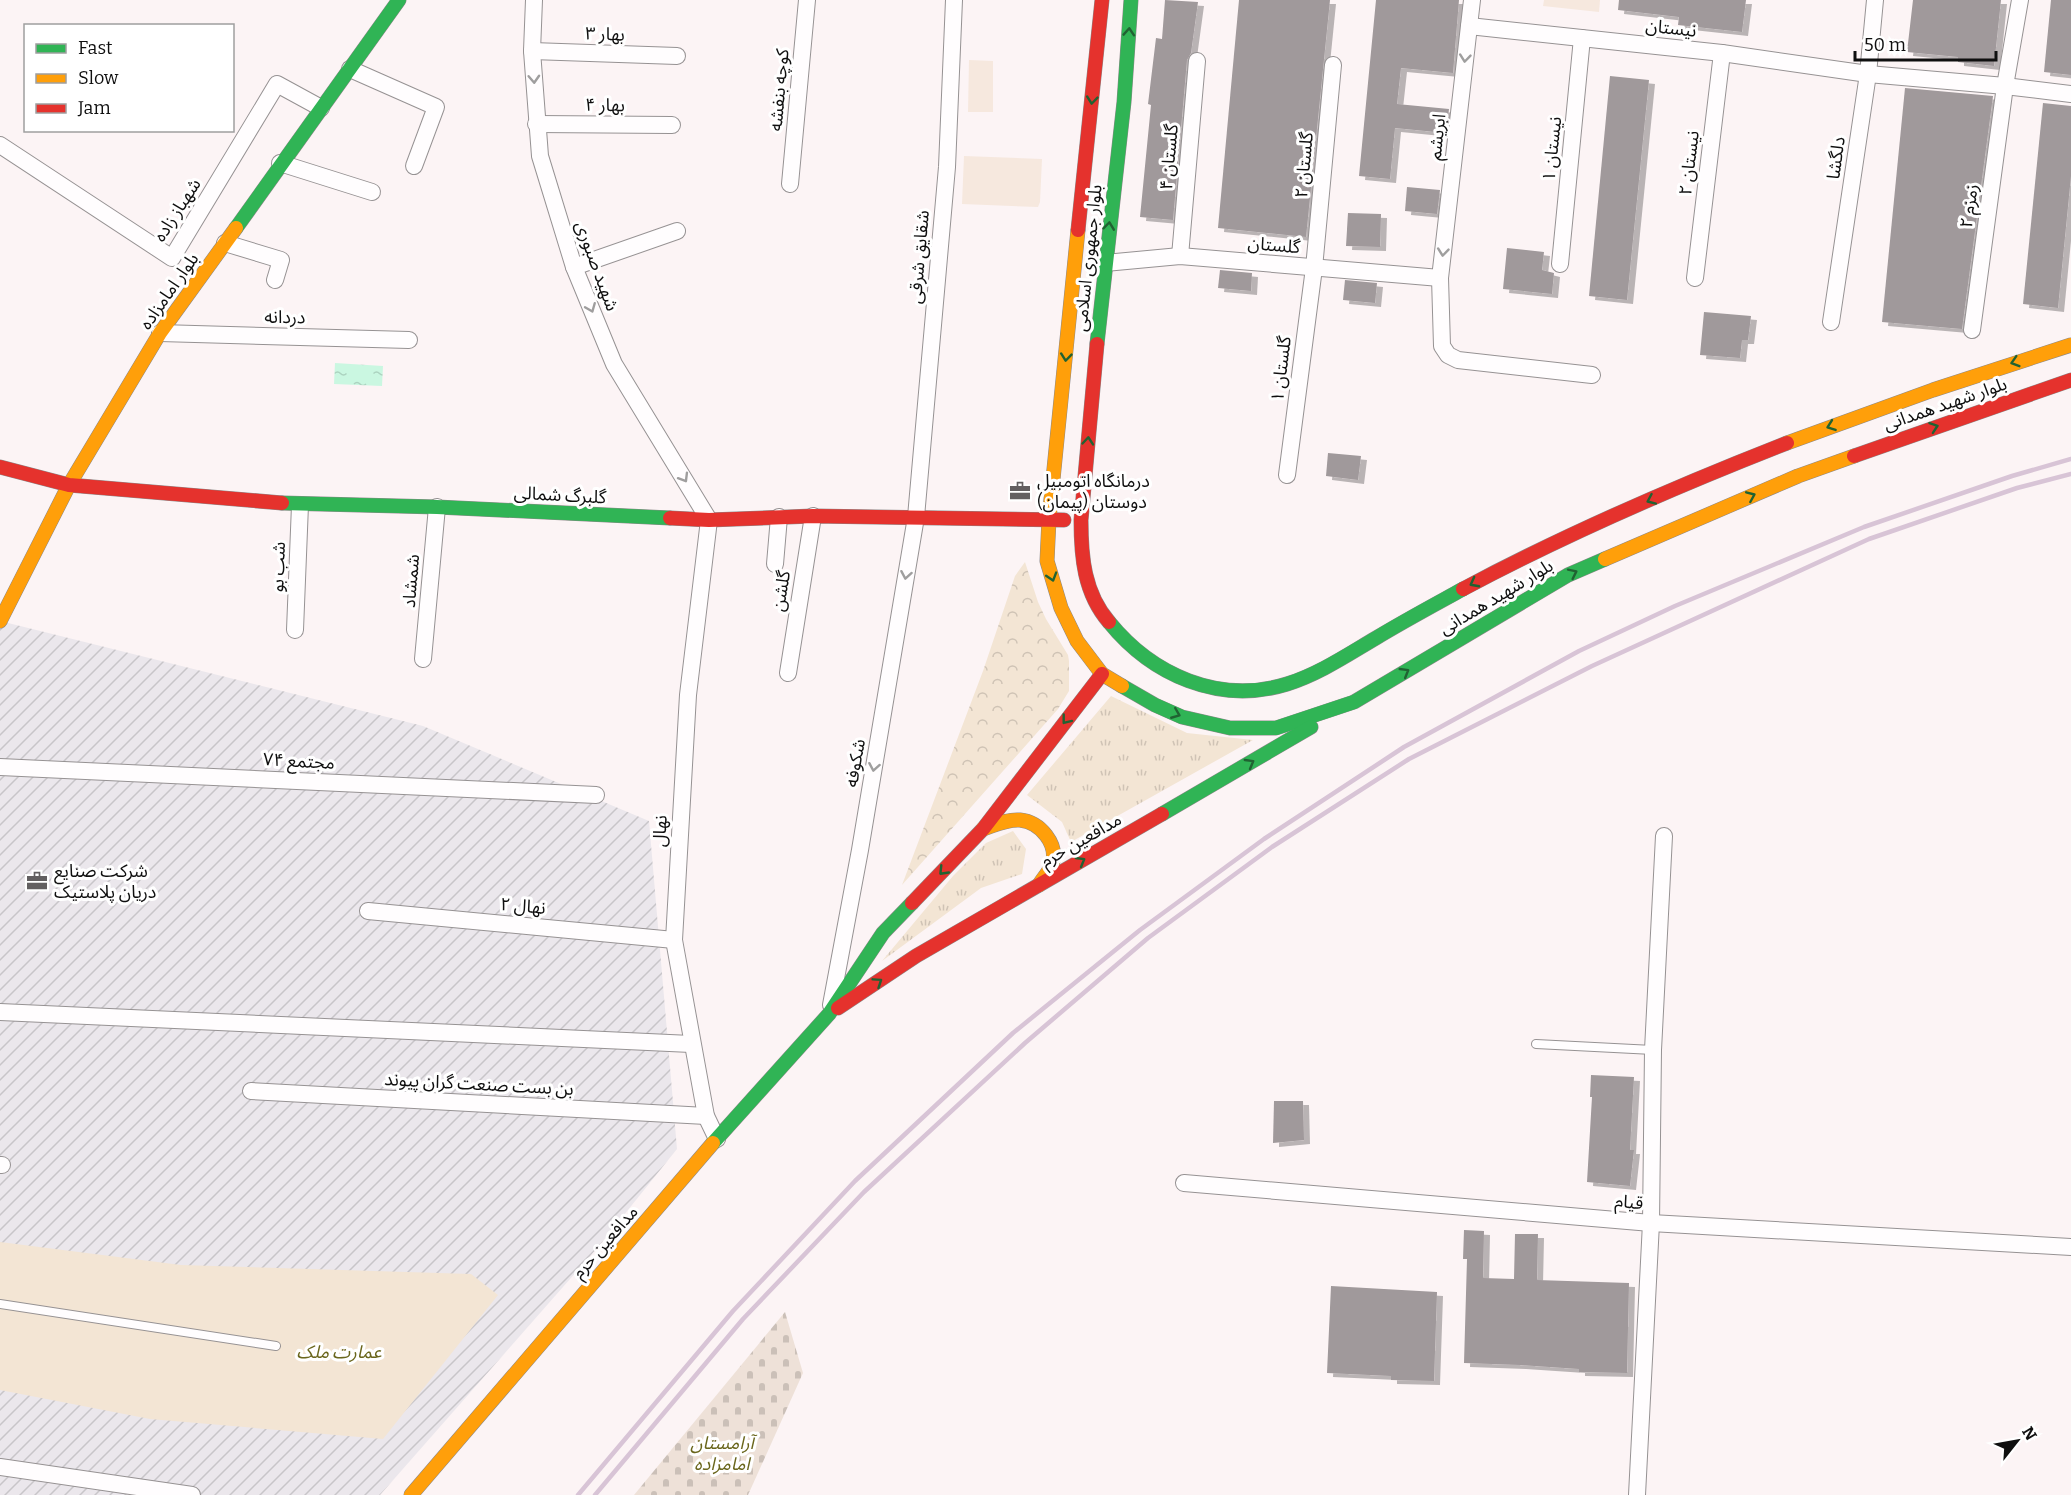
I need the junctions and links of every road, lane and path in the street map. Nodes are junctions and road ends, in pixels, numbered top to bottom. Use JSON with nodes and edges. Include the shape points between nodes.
{"nodes":[{"id":1,"x":399,"y":0,"type":"edge"},
{"id":2,"x":534,"y":0,"type":"edge"},
{"id":3,"x":807,"y":0,"type":"edge"},
{"id":4,"x":954,"y":0,"type":"edge"},
{"id":5,"x":1102,"y":0,"type":"edge"},
{"id":6,"x":1131,"y":0,"type":"edge"},
{"id":7,"x":1472,"y":0,"type":"edge"},
{"id":8,"x":1875,"y":0,"type":"edge"},
{"id":9,"x":2020,"y":0,"type":"edge"},
{"id":10,"x":1469,"y":26,"type":"junction"},
{"id":11,"x":1582,"y":38,"type":"junction"},
{"id":12,"x":532,"y":51,"type":"junction"},
{"id":13,"x":1722,"y":53,"type":"junction"},
{"id":14,"x":677,"y":56,"type":"dead end"},
{"id":15,"x":1197,"y":61,"type":"dead end"},
{"id":16,"x":1333,"y":65,"type":"dead end"},
{"id":17,"x":350,"y":69,"type":"junction"},
{"id":18,"x":1868,"y":74,"type":"junction"},
{"id":19,"x":2005,"y":86,"type":"junction"},
{"id":20,"x":2071,"y":94,"type":"edge"},
{"id":21,"x":321,"y":108,"type":"junction"},
{"id":22,"x":537,"y":124,"type":"junction"},
{"id":23,"x":672,"y":125,"type":"dead end"},
{"id":24,"x":0,"y":145,"type":"edge"},
{"id":25,"x":280,"y":163,"type":"junction"},
{"id":26,"x":414,"y":166,"type":"dead end"},
{"id":27,"x":790,"y":184,"type":"dead end"},
{"id":28,"x":372,"y":192,"type":"dead end"},
{"id":29,"x":677,"y":231,"type":"dead end"},
{"id":30,"x":225,"y":243,"type":"junction"},
{"id":31,"x":1180,"y":256,"type":"junction"},
{"id":32,"x":1105,"y":263,"type":"junction"},
{"id":33,"x":1560,"y":264,"type":"dead end"},
{"id":34,"x":574,"y":267,"type":"junction"},
{"id":35,"x":1314,"y":268,"type":"junction"},
{"id":36,"x":1440,"y":278,"type":"junction"},
{"id":37,"x":1695,"y":278,"type":"dead end"},
{"id":38,"x":275,"y":280,"type":"dead end"},
{"id":39,"x":1831,"y":322,"type":"dead end"},
{"id":40,"x":1972,"y":330,"type":"dead end"},
{"id":41,"x":160,"y":333,"type":"junction"},
{"id":42,"x":409,"y":340,"type":"dead end"},
{"id":43,"x":2071,"y":345,"type":"edge"},
{"id":44,"x":1592,"y":375,"type":"dead end"},
{"id":45,"x":2071,"y":380,"type":"edge"},
{"id":46,"x":0,"y":467,"type":"edge"},
{"id":47,"x":1287,"y":476,"type":"dead end"},
{"id":48,"x":69,"y":485,"type":"junction"},
{"id":49,"x":300,"y":505,"type":"junction"},
{"id":50,"x":437,"y":507,"type":"junction"},
{"id":51,"x":813,"y":516,"type":"junction"},
{"id":52,"x":779,"y":517,"type":"junction"},
{"id":53,"x":916,"y":517,"type":"junction"},
{"id":54,"x":1049,"y":519,"type":"junction"},
{"id":55,"x":709,"y":520,"type":"junction"},
{"id":56,"x":1081,"y":520,"type":"junction"},
{"id":57,"x":1601,"y":541,"type":"junction"},
{"id":58,"x":775,"y":564,"type":"dead end"},
{"id":59,"x":0,"y":621,"type":"edge"},
{"id":60,"x":295,"y":630,"type":"dead end"},
{"id":61,"x":423,"y":659,"type":"dead end"},
{"id":62,"x":788,"y":673,"type":"dead end"},
{"id":63,"x":1102,"y":674,"type":"junction"},
{"id":64,"x":1354,"y":702,"type":"junction"},
{"id":65,"x":0,"y":767,"type":"edge"},
{"id":66,"x":596,"y":795,"type":"dead end"},
{"id":67,"x":983,"y":829,"type":"junction"},
{"id":68,"x":1664,"y":836,"type":"dead end"},
{"id":69,"x":1039,"y":885,"type":"junction"},
{"id":70,"x":368,"y":911,"type":"dead end"},
{"id":71,"x":674,"y":940,"type":"junction"},
{"id":72,"x":0,"y":1012,"type":"edge"},
{"id":73,"x":829,"y":1014,"type":"junction"},
{"id":74,"x":691,"y":1044,"type":"junction"},
{"id":75,"x":1536,"y":1044,"type":"dead end"},
{"id":76,"x":1653,"y":1050,"type":"junction"},
{"id":77,"x":250,"y":1091,"type":"dead end"},
{"id":78,"x":706,"y":1116,"type":"junction"},
{"id":79,"x":717,"y":1139,"type":"junction"},
{"id":80,"x":1184,"y":1183,"type":"dead end"},
{"id":81,"x":1651,"y":1223,"type":"junction"},
{"id":82,"x":2071,"y":1247,"type":"edge"},
{"id":83,"x":0,"y":1304,"type":"edge"},
{"id":84,"x":276,"y":1346,"type":"dead end"},
{"id":85,"x":0,"y":1467,"type":"edge"},
{"id":86,"x":192,"y":1495,"type":"edge"},
{"id":87,"x":411,"y":1495,"type":"edge"},
{"id":88,"x":1637,"y":1495,"type":"edge"}],
"edges":[{"from":1,"to":17,"type":"main road","name":"بلوار امامزاده"},
{"from":2,"to":12,"type":"street","name":"شهید صبوری"},
{"from":3,"to":27,"type":"street","name":"کوچه بنفشه"},
{"from":4,"to":53,"type":"street","name":"شقایق شرقی","via":[[947,167]]},
{"from":5,"to":54,"type":"main road","name":"بلوار جمهوری اسلامی","one_way":true},
{"from":32,"to":6,"type":"main road","name":"بلوار جمهوری اسلامی","one_way":true,"via":[[1124,102]]},
{"from":7,"to":10,"type":"street","name":"ابریشم"},
{"from":8,"to":18,"type":"street","name":"دلگشا"},
{"from":9,"to":19,"type":"street","name":"زمزم ۲"},
{"from":10,"to":11,"type":"street","name":"نیستان"},
{"from":10,"to":36,"type":"street","name":"ابریشم","one_way":true},
{"from":11,"to":13,"type":"street","name":"نیستان"},
{"from":11,"to":33,"type":"street","name":"نیستان ۱"},
{"from":12,"to":14,"type":"street","name":"بهار ۳"},
{"from":12,"to":22,"type":"street","name":"شهید صبوری","one_way":true},
{"from":13,"to":18,"type":"street","name":"نیستان"},
{"from":13,"to":37,"type":"street","name":"نیستان ۲"},
{"from":15,"to":31,"type":"street","name":"گلستان ۴"},
{"from":16,"to":35,"type":"street","name":"گلستان ۲"},
{"from":17,"to":21,"type":"main road","name":"بلوار امامزاده"},
{"from":17,"to":26,"type":"street","via":[[436,107]]},
{"from":18,"to":19,"type":"street","name":"نیستان"},
{"from":18,"to":39,"type":"street","name":"دلگشا"},
{"from":19,"to":20,"type":"street","name":"نیستان"},
{"from":19,"to":40,"type":"street","name":"زمزم ۲"},
{"from":21,"to":24,"type":"street","name":"شهباز زاده","via":[[277,84],[172,258]]},
{"from":21,"to":25,"type":"main road","name":"بلوار امامزاده"},
{"from":22,"to":23,"type":"street","name":"بهار ۴"},
{"from":22,"to":34,"type":"street","name":"شهید صبوری","via":[[540,156]]},
{"from":25,"to":28,"type":"street"},
{"from":25,"to":30,"type":"main road","name":"بلوار امامزاده"},
{"from":29,"to":34,"type":"street"},
{"from":30,"to":38,"type":"street","via":[[281,260]]},
{"from":30,"to":41,"type":"main road","name":"بلوار امامزاده"},
{"from":31,"to":32,"type":"street","name":"گلستان"},
{"from":31,"to":35,"type":"street","name":"گلستان"},
{"from":56,"to":32,"type":"main road","name":"بلوار جمهوری اسلامی","one_way":true},
{"from":34,"to":55,"type":"street","name":"شهید صبوری","one_way":true,"via":[[614,364]]},
{"from":35,"to":36,"type":"street","name":"گلستان"},
{"from":35,"to":47,"type":"street","name":"گلستان ۱"},
{"from":36,"to":44,"type":"street","name":"ابریشم","via":[[1440,338],[1448,355],[1458,360]]},
{"from":41,"to":42,"type":"street","name":"دردانه"},
{"from":41,"to":48,"type":"main road","name":"بلوار امامزاده"},
{"from":43,"to":57,"type":"main road","name":"بلوار شهید همدانی","one_way":true,"via":[[1979,373],[1724,468]]},
{"from":57,"to":45,"type":"main road","name":"بلوار شهید همدانی","one_way":true},
{"from":46,"to":48,"type":"main road","name":"گلبرگ شمالی"},
{"from":48,"to":49,"type":"main road","name":"گلبرگ شمالی"},
{"from":48,"to":59,"type":"main road","name":"بلوار امامزاده"},
{"from":49,"to":50,"type":"main road","name":"گلبرگ شمالی"},
{"from":49,"to":60,"type":"street","name":"شب بو"},
{"from":50,"to":55,"type":"main road","name":"گلبرگ شمالی"},
{"from":50,"to":61,"type":"street","name":"شمشاد"},
{"from":51,"to":52,"type":"main road","name":"گلبرگ شمالی"},
{"from":51,"to":53,"type":"main road","name":"گلبرگ شمالی"},
{"from":51,"to":62,"type":"street","name":"گلشن"},
{"from":52,"to":55,"type":"main road","name":"گلبرگ شمالی"},
{"from":52,"to":58,"type":"street"},
{"from":53,"to":54,"type":"main road","name":"گلبرگ شمالی"},
{"from":53,"to":73,"type":"street","name":"شکوفه","one_way":true},
{"from":54,"to":56,"type":"main road","name":"گلبرگ شمالی"},
{"from":54,"to":63,"type":"main road","name":"بلوار شهید همدانی","one_way":true,"via":[[1047,561],[1061,608],[1077,641]]},
{"from":55,"to":71,"type":"street","name":"نهال","via":[[687,695]]},
{"from":57,"to":56,"type":"main road","name":"بلوار شهید همدانی","one_way":true,"via":[[1531,554],[1311,674],[1287,684],[1248,690],[1188,681],[1162,669],[1115,631],[1090,592],[1082,562]]},
{"from":64,"to":57,"type":"main road","name":"بلوار شهید همدانی","one_way":true,"via":[[1568,575]]},
{"from":63,"to":64,"type":"main road","name":"بلوار شهید همدانی","one_way":true,"via":[[1182,717],[1230,728],[1276,728]]},
{"from":63,"to":67,"type":"main road","name":"مدافعین حرم","one_way":true},
{"from":69,"to":64,"type":"main road","name":"مدافعین حرم","one_way":true},
{"from":65,"to":66,"type":"street","name":"مجتمع ۷۴"},
{"from":67,"to":69,"type":"main road","via":[[1008,820],[1023,820],[1042,828],[1052,843],[1053,861]]},
{"from":67,"to":73,"type":"main road","name":"مدافعین حرم","one_way":true,"via":[[883,933]]},
{"from":68,"to":76,"type":"street"},
{"from":73,"to":69,"type":"main road","name":"مدافعین حرم","one_way":true,"via":[[916,956]]},
{"from":70,"to":71,"type":"street","name":"نهال ۲"},
{"from":71,"to":74,"type":"street","name":"نهال"},
{"from":72,"to":74,"type":"street"},
{"from":73,"to":79,"type":"main road","name":"مدافعین حرم"},
{"from":74,"to":78,"type":"street","name":"نهال"},
{"from":75,"to":76,"type":"lane"},
{"from":76,"to":81,"type":"street"},
{"from":77,"to":78,"type":"street","name":"بن بست صنعت گران پیوند"},
{"from":78,"to":79,"type":"street","name":"نهال"},
{"from":79,"to":87,"type":"main road","name":"مدافعین حرم"},
{"from":80,"to":81,"type":"street","name":"قیام"},
{"from":81,"to":82,"type":"street","name":"قیام"},
{"from":81,"to":88,"type":"street"},
{"from":83,"to":84,"type":"lane"},
{"from":85,"to":86,"type":"street"}]}
